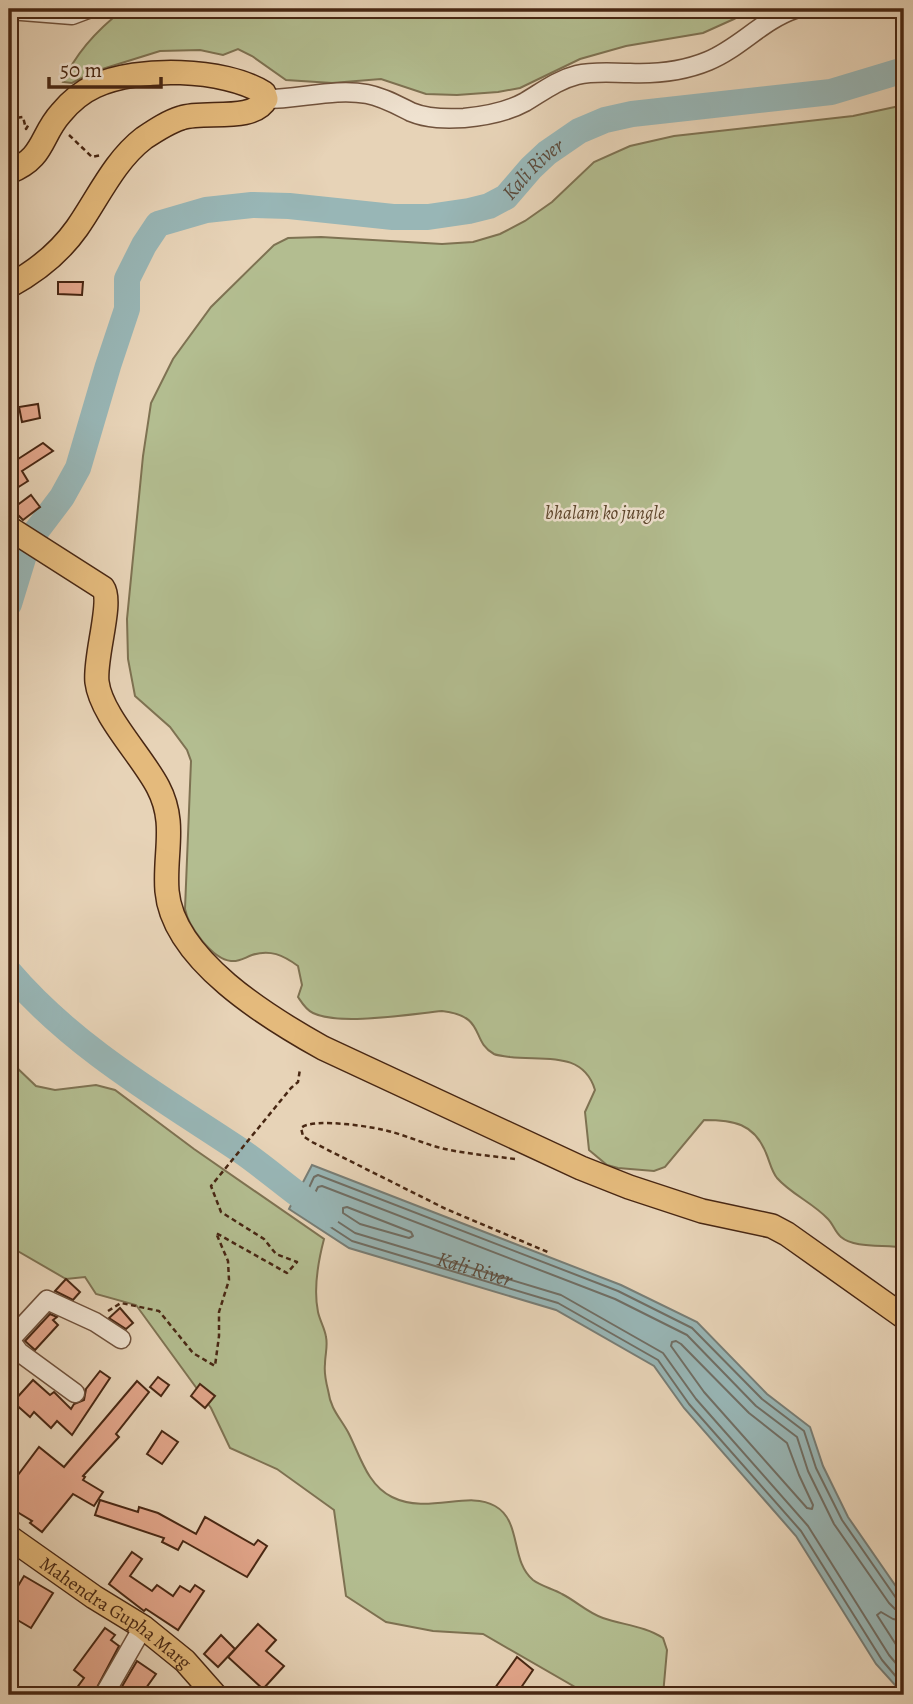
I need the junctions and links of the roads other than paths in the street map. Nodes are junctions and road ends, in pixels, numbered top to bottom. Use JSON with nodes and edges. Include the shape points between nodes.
{"nodes":[{"id":1,"x":88,"y":9,"type":"edge"},
{"id":2,"x":795,"y":9,"type":"edge"},
{"id":3,"x":9,"y":10,"type":"edge"},
{"id":4,"x":267,"y":99,"type":"junction"},
{"id":5,"x":9,"y":172,"type":"edge"},
{"id":6,"x":9,"y":286,"type":"edge"},
{"id":7,"x":15,"y":532,"type":"edge"},
{"id":8,"x":904,"y":1317,"type":"edge"},
{"id":9,"x":121,"y":1339,"type":"dead end"},
{"id":10,"x":9,"y":1341,"type":"edge"},
{"id":11,"x":75,"y":1393,"type":"dead end"},
{"id":12,"x":9,"y":1537,"type":"edge"},
{"id":13,"x":143,"y":1627,"type":"junction"},
{"id":14,"x":104,"y":1695,"type":"edge"},
{"id":15,"x":215,"y":1695,"type":"edge"}],
"edges":[{"from":1,"to":3,"type":"street","via":[[72,15]]},
{"from":2,"to":4,"type":"street","via":[[768,21],[724,53],[691,67],[657,73],[578,75],[508,110],[486,115],[440,119],[386,99],[347,92]]},
{"from":4,"to":5,"type":"main road","via":[[256,88],[184,73],[113,80],[71,103],[37,153]]},
{"from":4,"to":6,"type":"main road","via":[[262,107],[249,112],[180,118],[141,141],[65,244]]},
{"from":7,"to":8,"type":"main road","via":[[103,587],[107,597],[97,664],[99,694],[165,804],[170,821],[167,893],[174,918],[203,960],[233,990],[323,1048],[581,1168],[676,1203],[787,1234]]},
{"from":9,"to":10,"type":"street","via":[[47,1300]]},
{"from":10,"to":11,"type":"street"},
{"from":12,"to":13,"type":"main road","name":"Mahendra Gupha Marg"},
{"from":13,"to":14,"type":"street"},
{"from":13,"to":15,"type":"main road","name":"Mahendra Gupha Marg","via":[[185,1661]]}]}
